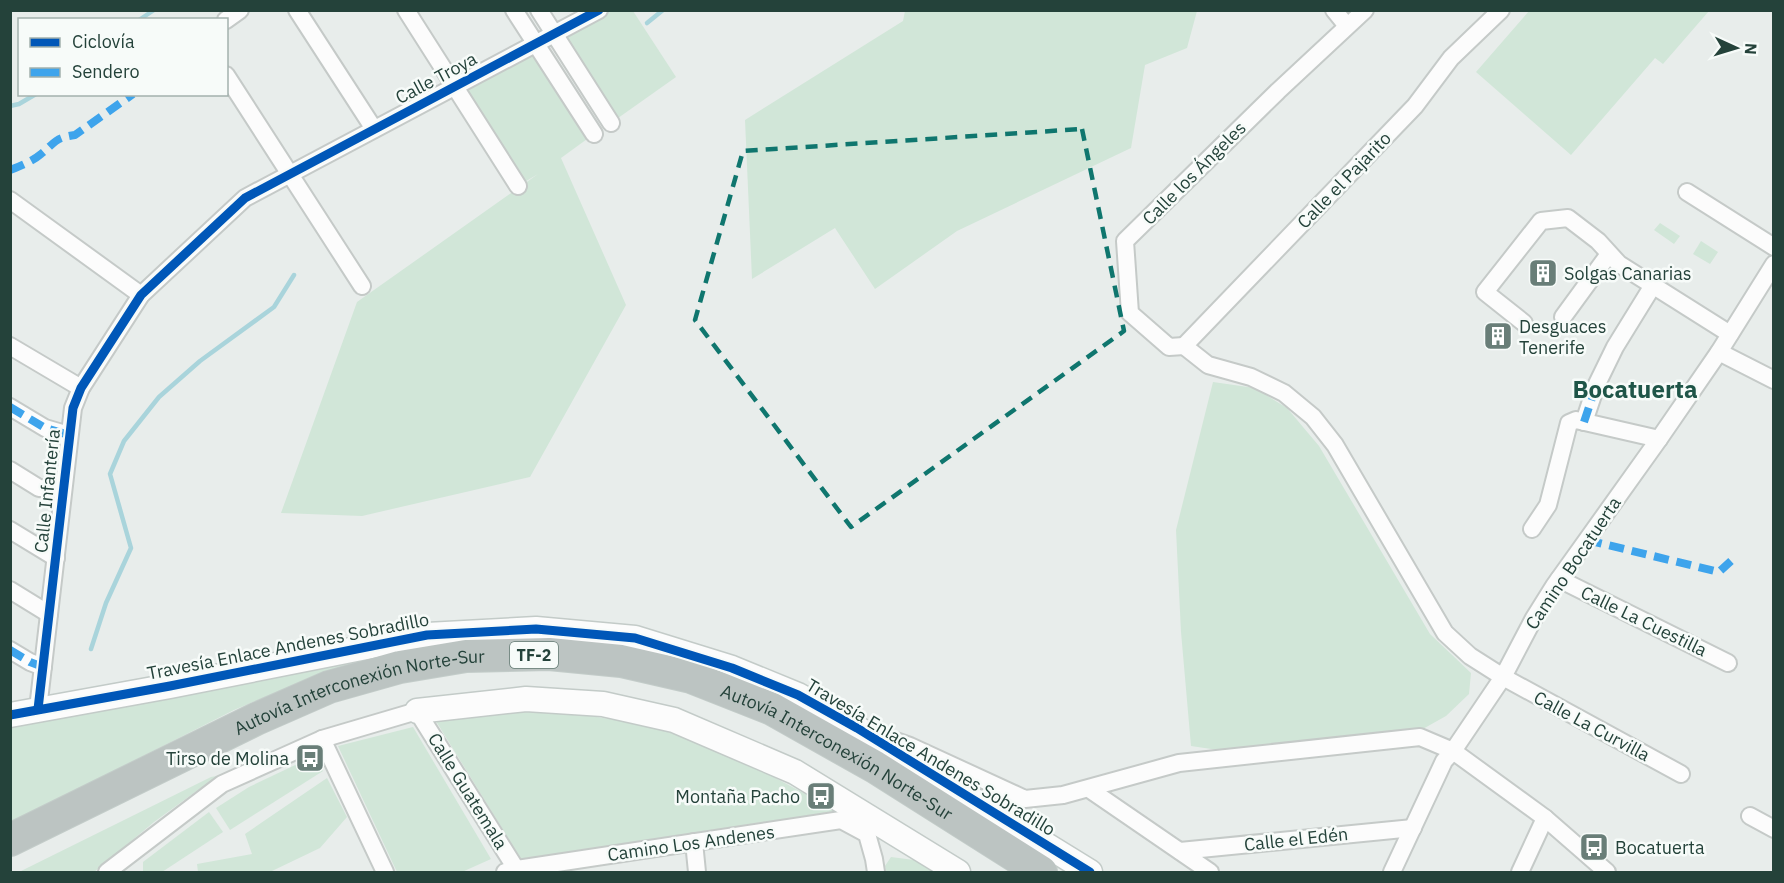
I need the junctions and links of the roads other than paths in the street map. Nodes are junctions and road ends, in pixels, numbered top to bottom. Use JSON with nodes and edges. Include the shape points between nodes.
{"nodes":[{"id":1,"x":297,"y":10,"type":"edge"},
{"id":2,"x":406,"y":10,"type":"edge"},
{"id":3,"x":514,"y":10,"type":"edge"},
{"id":4,"x":539,"y":10,"type":"edge"},
{"id":5,"x":599,"y":10,"type":"edge"},
{"id":6,"x":1334,"y":10,"type":"edge"},
{"id":7,"x":1365,"y":10,"type":"edge"},
{"id":8,"x":1501,"y":10,"type":"edge"},
{"id":9,"x":1347,"y":26,"type":"junction"},
{"id":10,"x":554,"y":34,"type":"junction"},
{"id":11,"x":535,"y":44,"type":"junction"},
{"id":12,"x":228,"y":78,"type":"edge"},
{"id":13,"x":454,"y":87,"type":"junction"},
{"id":14,"x":611,"y":123,"type":"dead end"},
{"id":15,"x":374,"y":129,"type":"junction"},
{"id":16,"x":594,"y":134,"type":"dead end"},
{"id":17,"x":289,"y":174,"type":"junction"},
{"id":18,"x":518,"y":186,"type":"dead end"},
{"id":19,"x":1687,"y":192,"type":"dead end"},
{"id":20,"x":10,"y":201,"type":"edge"},
{"id":21,"x":1773,"y":247,"type":"edge"},
{"id":22,"x":1614,"y":259,"type":"junction"},
{"id":23,"x":1773,"y":264,"type":"edge"},
{"id":24,"x":362,"y":286,"type":"dead end"},
{"id":25,"x":1652,"y":286,"type":"junction"},
{"id":26,"x":141,"y":295,"type":"junction"},
{"id":27,"x":1563,"y":317,"type":"dead end"},
{"id":28,"x":1524,"y":323,"type":"dead end"},
{"id":29,"x":1730,"y":334,"type":"junction"},
{"id":30,"x":10,"y":346,"type":"edge"},
{"id":31,"x":1184,"y":346,"type":"junction"},
{"id":32,"x":1719,"y":352,"type":"junction"},
{"id":33,"x":1773,"y":380,"type":"edge"},
{"id":34,"x":81,"y":388,"type":"junction"},
{"id":35,"x":10,"y":407,"type":"edge"},
{"id":36,"x":1584,"y":422,"type":"junction"},
{"id":37,"x":69,"y":435,"type":"junction"},
{"id":38,"x":1659,"y":440,"type":"junction"},
{"id":39,"x":10,"y":470,"type":"edge"},
{"id":40,"x":63,"y":489,"type":"junction"},
{"id":41,"x":1532,"y":529,"type":"dead end"},
{"id":42,"x":10,"y":530,"type":"edge"},
{"id":43,"x":56,"y":558,"type":"junction"},
{"id":44,"x":1559,"y":579,"type":"junction"},
{"id":45,"x":10,"y":590,"type":"edge"},
{"id":46,"x":49,"y":614,"type":"junction"},
{"id":47,"x":10,"y":650,"type":"edge"},
{"id":48,"x":1728,"y":663,"type":"dead end"},
{"id":49,"x":43,"y":667,"type":"junction"},
{"id":50,"x":1503,"y":677,"type":"junction"},
{"id":51,"x":38,"y":709,"type":"junction"},
{"id":52,"x":417,"y":711,"type":"junction"},
{"id":53,"x":10,"y":715,"type":"edge"},
{"id":54,"x":857,"y":728,"type":"junction"},
{"id":55,"x":322,"y":739,"type":"junction"},
{"id":56,"x":1453,"y":751,"type":"junction"},
{"id":57,"x":1682,"y":774,"type":"dead end"},
{"id":58,"x":1089,"y":789,"type":"junction"},
{"id":59,"x":1750,"y":816,"type":"dead end"},
{"id":60,"x":1545,"y":818,"type":"junction"},
{"id":61,"x":1413,"y":828,"type":"junction"},
{"id":62,"x":1773,"y":829,"type":"edge"},
{"id":63,"x":10,"y":840,"type":"edge"},
{"id":64,"x":694,"y":842,"type":"junction"},
{"id":65,"x":1180,"y":851,"type":"junction"},
{"id":66,"x":10,"y":860,"type":"edge"},
{"id":67,"x":127,"y":866,"type":"edge"},
{"id":68,"x":513,"y":871,"type":"edge"},
{"id":69,"x":107,"y":873,"type":"edge"},
{"id":70,"x":385,"y":873,"type":"edge"},
{"id":71,"x":697,"y":873,"type":"edge"},
{"id":72,"x":876,"y":873,"type":"edge"},
{"id":73,"x":958,"y":873,"type":"edge"},
{"id":74,"x":1005,"y":873,"type":"edge"},
{"id":75,"x":1041,"y":873,"type":"edge"},
{"id":76,"x":1090,"y":873,"type":"edge"},
{"id":77,"x":1210,"y":873,"type":"edge"},
{"id":78,"x":1392,"y":873,"type":"edge"},
{"id":79,"x":1520,"y":873,"type":"edge"},
{"id":80,"x":1607,"y":873,"type":"edge"}],
"edges":[{"from":1,"to":15,"type":"street"},
{"from":2,"to":13,"type":"street"},
{"from":3,"to":11,"type":"street"},
{"from":4,"to":10,"type":"street"},
{"from":5,"to":10,"type":"street","name":"Calle Troya"},
{"from":6,"to":9,"type":"street"},
{"from":7,"to":9,"type":"street","name":"Calle los Ángeles"},
{"from":8,"to":31,"type":"street","name":"Calle el Pajarito","via":[[1451,58],[1415,106]]},
{"from":9,"to":31,"type":"street","name":"Calle los Ángeles","via":[[1125,242],[1130,313],[1169,347]]},
{"from":10,"to":11,"type":"street","name":"Calle Troya"},
{"from":10,"to":14,"type":"street"},
{"from":11,"to":13,"type":"street","name":"Calle Troya"},
{"from":11,"to":16,"type":"street"},
{"from":12,"to":17,"type":"street"},
{"from":13,"to":15,"type":"street","name":"Calle Troya"},
{"from":13,"to":18,"type":"street"},
{"from":15,"to":17,"type":"street","name":"Calle Troya"},
{"from":17,"to":24,"type":"street"},
{"from":17,"to":26,"type":"street","name":"Calle Troya","via":[[245,198]]},
{"from":19,"to":21,"type":"street"},
{"from":20,"to":26,"type":"street"},
{"from":22,"to":25,"type":"street"},
{"from":22,"to":27,"type":"street"},
{"from":22,"to":28,"type":"street","via":[[1568,218],[1541,221],[1485,292]]},
{"from":23,"to":29,"type":"street","name":"Camino Bocatuerta"},
{"from":25,"to":29,"type":"street"},
{"from":25,"to":36,"type":"street","via":[[1615,346]]},
{"from":26,"to":34,"type":"street","name":"Calle Infantería"},
{"from":29,"to":32,"type":"street","name":"Camino Bocatuerta"},
{"from":30,"to":34,"type":"street"},
{"from":31,"to":50,"type":"street","name":"Calle los Ángeles","via":[[1208,365],[1251,377],[1284,393],[1313,417],[1335,445],[1445,633],[1470,656]]},
{"from":32,"to":33,"type":"street"},
{"from":32,"to":38,"type":"street","name":"Camino Bocatuerta"},
{"from":34,"to":37,"type":"street","name":"Calle Infantería"},
{"from":35,"to":37,"type":"street","via":[[45,428]]},
{"from":36,"to":38,"type":"street"},
{"from":36,"to":41,"type":"street","via":[[1569,423],[1548,505]]},
{"from":37,"to":40,"type":"street","name":"Calle Infantería"},
{"from":38,"to":44,"type":"street","name":"Camino Bocatuerta"},
{"from":39,"to":40,"type":"street","via":[[39,488]]},
{"from":40,"to":43,"type":"street","name":"Calle Infantería"},
{"from":42,"to":43,"type":"street"},
{"from":43,"to":46,"type":"street","name":"Calle Infantería"},
{"from":44,"to":48,"type":"street","name":"Calle La Cuestilla"},
{"from":44,"to":50,"type":"street","name":"Camino Bocatuerta"},
{"from":45,"to":46,"type":"street"},
{"from":46,"to":49,"type":"street","name":"Calle Infantería"},
{"from":47,"to":49,"type":"street"},
{"from":49,"to":51,"type":"street","name":"Calle Infantería"},
{"from":50,"to":56,"type":"street","name":"Camino Bocatuerta"},
{"from":50,"to":57,"type":"street","name":"Calle La Curvilla"},
{"from":51,"to":53,"type":"street","name":"Travesía Enlace Andenes Sobradillo"},
{"from":51,"to":54,"type":"street","name":"Travesía Enlace Andenes Sobradillo","via":[[427,635],[536,629],[635,638],[732,668],[798,695]]},
{"from":52,"to":55,"type":"street"},
{"from":52,"to":68,"type":"street","name":"Calle Guatemala"},
{"from":52,"to":73,"type":"street","via":[[526,699],[603,704],[674,720],[795,772]]},
{"from":54,"to":58,"type":"street","via":[[910,746],[1025,799]]},
{"from":54,"to":76,"type":"street","name":"Travesía Enlace Andenes Sobradillo"},
{"from":55,"to":67,"type":"street","via":[[222,784]]},
{"from":55,"to":70,"type":"street"},
{"from":56,"to":58,"type":"street","via":[[1420,737],[1179,763]]},
{"from":56,"to":60,"type":"street"},
{"from":56,"to":61,"type":"street","name":"Camino Bocatuerta","via":[[1444,761]]},
{"from":58,"to":65,"type":"street"},
{"from":59,"to":62,"type":"street"},
{"from":60,"to":79,"type":"street"},
{"from":60,"to":80,"type":"street"},
{"from":61,"to":65,"type":"street","name":"Calle el Edén"},
{"from":61,"to":78,"type":"street","name":"Camino Bocatuerta"},
{"from":63,"to":75,"type":"highway","name":"Autovía Interconexión Norte-Sur","number":"TF-2","via":[[329,687],[466,656],[549,654],[621,661],[691,677],[772,709],[875,767]]},
{"from":64,"to":68,"type":"street","name":"Camino Los Andenes"},
{"from":64,"to":71,"type":"street"},
{"from":64,"to":72,"type":"street","name":"Camino Los Andenes","via":[[841,820],[867,834]]},
{"from":65,"to":77,"type":"street"},
{"from":66,"to":74,"type":"highway","name":"Autovía Interconexión Norte-Sur","number":"TF-2","via":[[271,732],[364,695],[450,677],[518,671],[587,674],[640,683],[690,696],[742,716],[864,783]]},
{"from":67,"to":69,"type":"street"}]}
